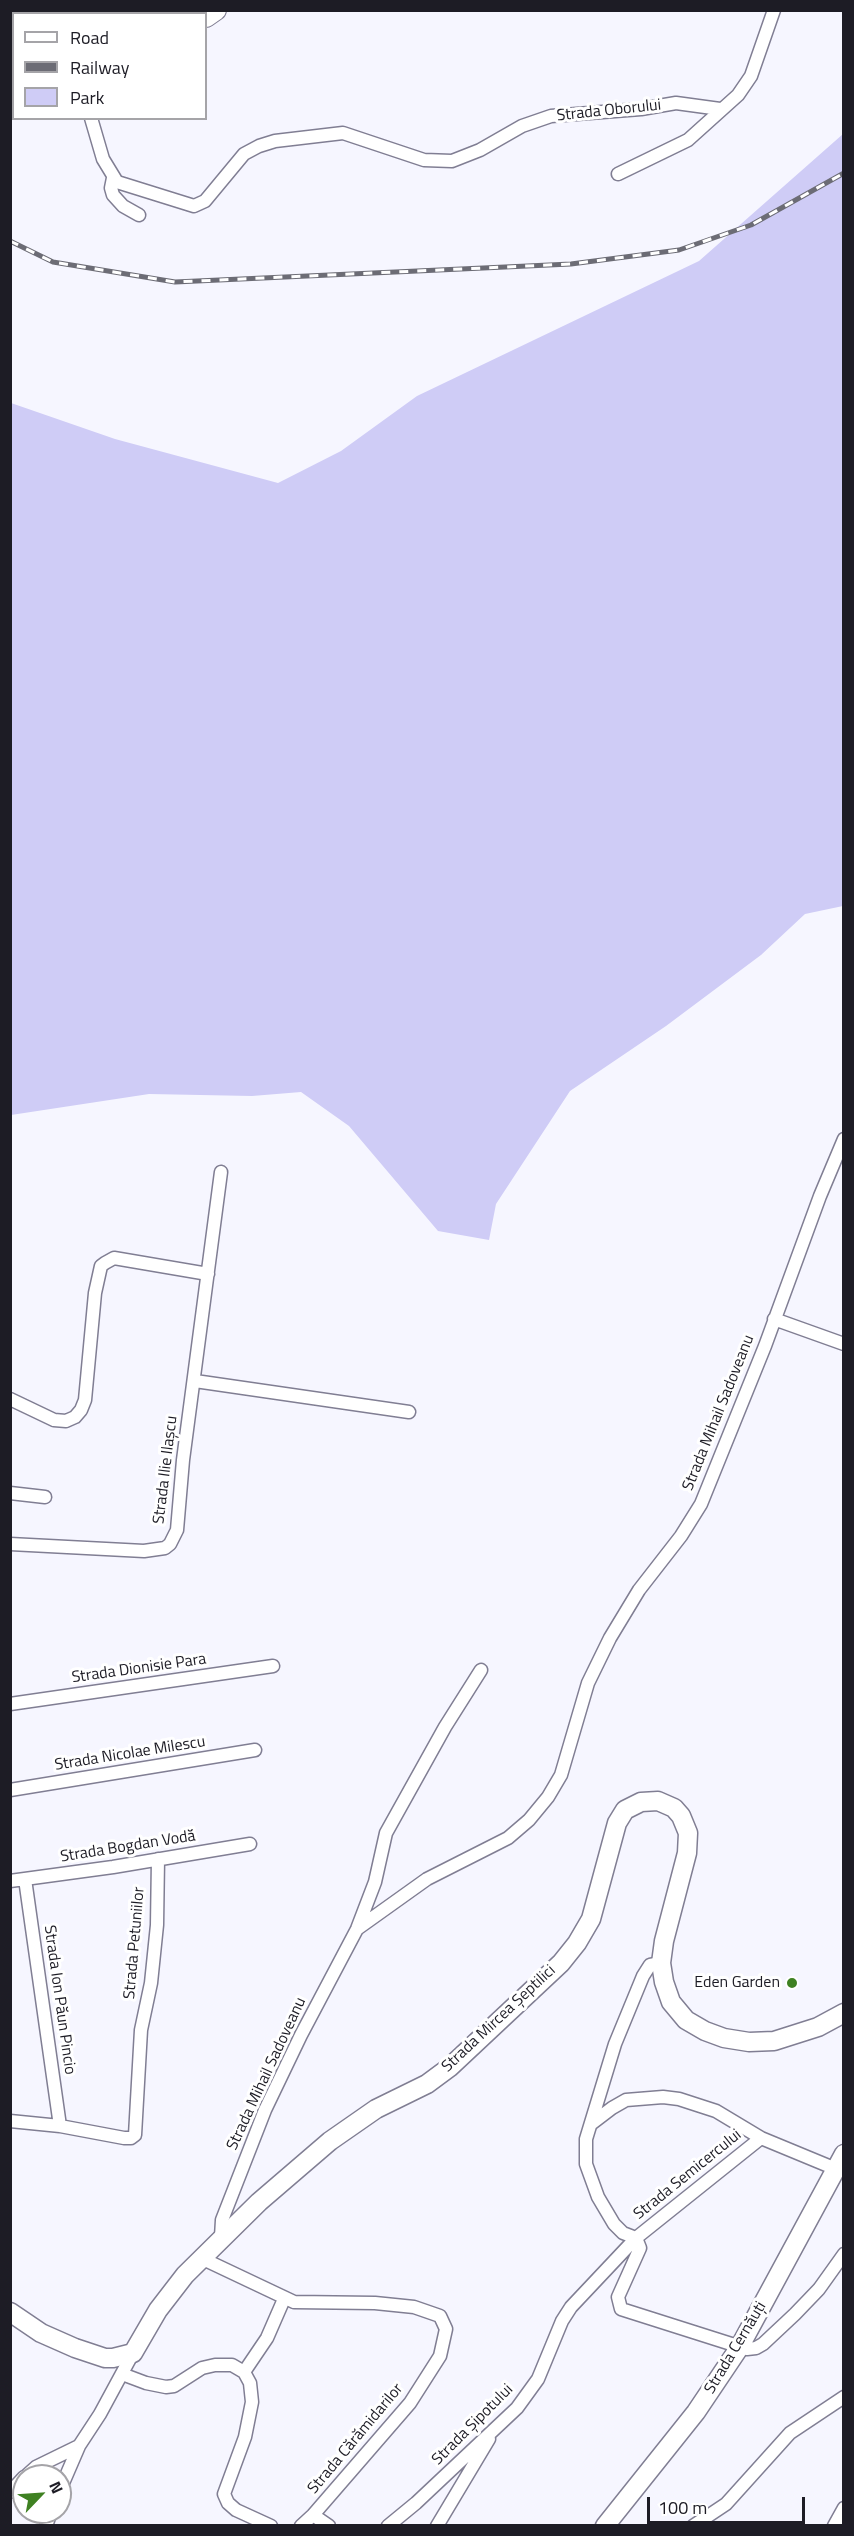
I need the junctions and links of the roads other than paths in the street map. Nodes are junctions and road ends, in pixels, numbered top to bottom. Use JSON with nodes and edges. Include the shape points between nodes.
{"nodes":[{"id":1,"x":774,"y":10,"type":"edge"},
{"id":2,"x":720,"y":110,"type":"junction"},
{"id":3,"x":92,"y":120,"type":"edge"},
{"id":4,"x":618,"y":174,"type":"dead end"},
{"id":5,"x":113,"y":178,"type":"junction"},
{"id":6,"x":139,"y":215,"type":"dead end"},
{"id":7,"x":843,"y":1139,"type":"edge"},
{"id":8,"x":221,"y":1172,"type":"dead end"},
{"id":9,"x":208,"y":1274,"type":"junction"},
{"id":10,"x":774,"y":1319,"type":"junction"},
{"id":11,"x":843,"y":1344,"type":"edge"},
{"id":12,"x":195,"y":1381,"type":"junction"},
{"id":13,"x":10,"y":1399,"type":"edge"},
{"id":14,"x":409,"y":1413,"type":"dead end"},
{"id":15,"x":10,"y":1492,"type":"edge"},
{"id":16,"x":45,"y":1497,"type":"dead end"},
{"id":17,"x":10,"y":1544,"type":"edge"},
{"id":18,"x":273,"y":1666,"type":"dead end"},
{"id":19,"x":481,"y":1670,"type":"dead end"},
{"id":20,"x":10,"y":1704,"type":"edge"},
{"id":21,"x":255,"y":1750,"type":"dead end"},
{"id":22,"x":10,"y":1790,"type":"edge"},
{"id":23,"x":250,"y":1844,"type":"dead end"},
{"id":24,"x":158,"y":1859,"type":"junction"},
{"id":25,"x":25,"y":1879,"type":"junction"},
{"id":26,"x":10,"y":1881,"type":"edge"},
{"id":27,"x":357,"y":1929,"type":"junction"},
{"id":28,"x":661,"y":1963,"type":"junction"},
{"id":29,"x":843,"y":2013,"type":"edge"},
{"id":30,"x":10,"y":2121,"type":"edge"},
{"id":31,"x":591,"y":2124,"type":"junction"},
{"id":32,"x":60,"y":2126,"type":"junction"},
{"id":33,"x":761,"y":2138,"type":"junction"},
{"id":34,"x":840,"y":2162,"type":"edge"},
{"id":35,"x":221,"y":2237,"type":"junction"},
{"id":36,"x":636,"y":2238,"type":"junction"},
{"id":37,"x":843,"y":2254,"type":"edge"},
{"id":38,"x":201,"y":2258,"type":"junction"},
{"id":39,"x":284,"y":2299,"type":"junction"},
{"id":40,"x":10,"y":2312,"type":"edge"},
{"id":41,"x":739,"y":2348,"type":"junction"},
{"id":42,"x":132,"y":2353,"type":"junction"},
{"id":43,"x":244,"y":2372,"type":"junction"},
{"id":44,"x":122,"y":2374,"type":"junction"},
{"id":45,"x":843,"y":2397,"type":"edge"},
{"id":46,"x":504,"y":2418,"type":"junction"},
{"id":47,"x":79,"y":2446,"type":"junction"},
{"id":48,"x":42,"y":2464,"type":"edge"},
{"id":49,"x":71,"y":2464,"type":"edge"},
{"id":50,"x":843,"y":2508,"type":"edge"},
{"id":51,"x":313,"y":2515,"type":"junction"},
{"id":52,"x":713,"y":2519,"type":"edge"},
{"id":53,"x":271,"y":2526,"type":"edge"},
{"id":54,"x":301,"y":2526,"type":"edge"},
{"id":55,"x":328,"y":2526,"type":"edge"},
{"id":56,"x":388,"y":2526,"type":"edge"},
{"id":57,"x":437,"y":2526,"type":"edge"},
{"id":58,"x":605,"y":2526,"type":"edge"},
{"id":59,"x":693,"y":2526,"type":"edge"},
{"id":60,"x":834,"y":2526,"type":"edge"}],
"edges":[{"from":1,"to":2,"type":"street","via":[[752,76]]},
{"from":2,"to":4,"type":"street","via":[[688,140]]},
{"from":2,"to":5,"type":"street","name":"Strada Oborului","via":[[676,103],[551,116],[522,126],[453,161],[424,160],[343,133],[290,138],[244,154],[205,201],[194,206],[135,189]]},
{"from":3,"to":5,"type":"street"},
{"from":5,"to":6,"type":"street","via":[[113,195]]},
{"from":7,"to":10,"type":"street","name":"Strada Mihail Sadoveanu"},
{"from":8,"to":9,"type":"street","name":"Strada Ilie Ilașcu"},
{"from":9,"to":12,"type":"street","name":"Strada Ilie Ilașcu"},
{"from":9,"to":13,"type":"street","via":[[114,1258],[105,1263],[94,1293],[81,1410],[66,1421],[54,1420]]},
{"from":10,"to":11,"type":"street"},
{"from":10,"to":27,"type":"street","name":"Strada Mihail Sadoveanu","via":[[701,1504],[633,1598],[598,1660],[561,1775],[548,1797],[508,1838],[427,1879]]},
{"from":12,"to":14,"type":"street"},
{"from":12,"to":17,"type":"street","name":"Strada Ilie Ilașcu","via":[[177,1530],[170,1544],[144,1551]]},
{"from":15,"to":16,"type":"street"},
{"from":18,"to":20,"type":"street","name":"Strada Dionisie Para"},
{"from":19,"to":27,"type":"street","name":"Strada Mihail Sadoveanu","via":[[391,1821],[375,1882]]},
{"from":21,"to":22,"type":"street","name":"Strada Nicolae Milescu"},
{"from":23,"to":24,"type":"street","name":"Strada Bogdan Vodă"},
{"from":24,"to":25,"type":"street","name":"Strada Bogdan Vodă"},
{"from":24,"to":32,"type":"street","name":"Strada Petuniilor","via":[[154,1952],[141,2030],[136,2130],[131,2138]]},
{"from":25,"to":26,"type":"street","name":"Strada Bogdan Vodă"},
{"from":25,"to":32,"type":"street","name":"Strada Ion Păun Pincio"},
{"from":27,"to":35,"type":"street","name":"Strada Mihail Sadoveanu","via":[[265,2110],[222,2220]]},
{"from":28,"to":29,"type":"street","name":"Strada Mircea Șeptilici","via":[[671,2002],[686,2020],[724,2038],[774,2041],[818,2027]]},
{"from":28,"to":31,"type":"street","via":[[650,1965],[643,1976],[615,2044]]},
{"from":28,"to":35,"type":"street","name":"Strada Mircea Șeptilici","via":[[687,1853],[688,1833],[674,1808],[658,1801],[641,1802],[625,1810],[618,1822],[591,1919],[561,1963],[450,2067],[330,2140]]},
{"from":30,"to":32,"type":"street"},
{"from":31,"to":33,"type":"street","name":"Strada Semicercului","via":[[626,2100],[663,2097],[716,2110]]},
{"from":31,"to":36,"type":"street","via":[[586,2139],[586,2164],[598,2197],[614,2224]]},
{"from":33,"to":34,"type":"street","name":"Strada Semicercului"},
{"from":33,"to":36,"type":"street","name":"Strada Semicercului"},
{"from":34,"to":41,"type":"street","name":"Strada Cernăuți"},
{"from":35,"to":38,"type":"street","name":"Strada Mircea Șeptilici"},
{"from":36,"to":41,"type":"street","via":[[640,2248],[618,2297],[621,2309]]},
{"from":36,"to":46,"type":"street","name":"Strada Șipotului","via":[[572,2307],[562,2321],[538,2379],[517,2408]]},
{"from":37,"to":41,"type":"street","via":[[819,2289],[773,2336],[756,2348]]},
{"from":38,"to":39,"type":"street","name":"Strada Cărămidarilor"},
{"from":38,"to":42,"type":"street","name":"Strada Mircea Șeptilici","via":[[158,2310]]},
{"from":39,"to":43,"type":"street","via":[[267,2338]]},
{"from":39,"to":51,"type":"street","name":"Strada Cărămidarilor","via":[[414,2307],[440,2316],[446,2329],[440,2356],[410,2403]]},
{"from":40,"to":42,"type":"street","via":[[41,2333],[75,2348],[113,2358]]},
{"from":41,"to":58,"type":"street","name":"Strada Cernăuți","via":[[696,2412]]},
{"from":42,"to":44,"type":"street"},
{"from":43,"to":44,"type":"street","via":[[232,2365],[215,2365],[166,2387]]},
{"from":43,"to":53,"type":"street","via":[[252,2402],[245,2437],[224,2494],[236,2510]]},
{"from":44,"to":47,"type":"street"},
{"from":45,"to":52,"type":"street","via":[[790,2433]]},
{"from":46,"to":56,"type":"street","name":"Strada Șipotului"},
{"from":46,"to":57,"type":"street"},
{"from":47,"to":48,"type":"street"},
{"from":47,"to":49,"type":"street"},
{"from":50,"to":60,"type":"street"},
{"from":51,"to":54,"type":"street","name":"Strada Cărămidarilor"},
{"from":51,"to":55,"type":"street"},
{"from":52,"to":59,"type":"street"}]}
